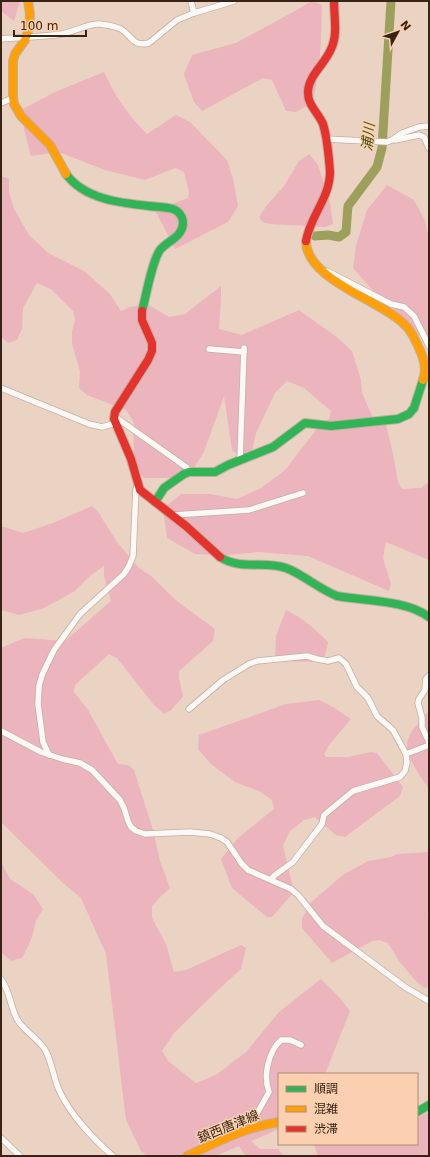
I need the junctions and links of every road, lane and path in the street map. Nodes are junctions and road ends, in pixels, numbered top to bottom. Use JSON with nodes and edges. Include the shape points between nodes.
{"nodes":[{"id":1,"x":28,"y":1,"type":"edge"},
{"id":2,"x":191,"y":1,"type":"edge"},
{"id":3,"x":234,"y":1,"type":"edge"},
{"id":4,"x":334,"y":1,"type":"edge"},
{"id":5,"x":194,"y":13,"type":"junction"},
{"id":6,"x":26,"y":37,"type":"junction"},
{"id":7,"x":1,"y":39,"type":"edge"},
{"id":8,"x":13,"y":98,"type":"junction"},
{"id":9,"x":1,"y":103,"type":"edge"},
{"id":10,"x":429,"y":126,"type":"edge"},
{"id":11,"x":325,"y":139,"type":"junction"},
{"id":12,"x":392,"y":140,"type":"junction"},
{"id":13,"x":429,"y":148,"type":"edge"},
{"id":14,"x":323,"y":271,"type":"junction"},
{"id":15,"x":429,"y":346,"type":"edge"},
{"id":16,"x":209,"y":349,"type":"dead end"},
{"id":17,"x":1,"y":388,"type":"edge"},
{"id":18,"x":115,"y":420,"type":"junction"},
{"id":19,"x":240,"y":460,"type":"junction"},
{"id":20,"x":189,"y":472,"type":"junction"},
{"id":21,"x":138,"y":486,"type":"junction"},
{"id":22,"x":303,"y":493,"type":"dead end"},
{"id":23,"x":155,"y":502,"type":"junction"},
{"id":24,"x":172,"y":515,"type":"junction"},
{"id":25,"x":429,"y":617,"type":"edge"},
{"id":26,"x":429,"y":676,"type":"edge"},
{"id":27,"x":189,"y":709,"type":"dead end"},
{"id":28,"x":1,"y":731,"type":"edge"},
{"id":29,"x":429,"y":743,"type":"edge"},
{"id":30,"x":406,"y":754,"type":"junction"},
{"id":31,"x":49,"y":755,"type":"junction"},
{"id":32,"x":271,"y":880,"type":"junction"},
{"id":33,"x":1,"y":980,"type":"edge"},
{"id":34,"x":429,"y":1001,"type":"edge"},
{"id":35,"x":301,"y":1045,"type":"dead end"},
{"id":36,"x":429,"y":1105,"type":"edge"},
{"id":37,"x":418,"y":1111,"type":"edge"},
{"id":38,"x":278,"y":1122,"type":"edge"},
{"id":39,"x":253,"y":1127,"type":"junction"},
{"id":40,"x":1,"y":1138,"type":"edge"},
{"id":41,"x":20,"y":1156,"type":"edge"},
{"id":42,"x":113,"y":1156,"type":"edge"},
{"id":43,"x":187,"y":1156,"type":"edge"}],
"edges":[{"from":1,"to":6,"type":"street","via":[[30,26]]},
{"from":2,"to":5,"type":"street"},
{"from":3,"to":5,"type":"street"},
{"from":4,"to":11,"type":"street","via":[[333,46],[313,77],[308,91],[311,104],[321,120]]},
{"from":5,"to":6,"type":"street","via":[[178,20],[143,45],[136,43],[122,30],[98,24],[63,34]]},
{"from":6,"to":7,"type":"street"},
{"from":6,"to":8,"type":"street","via":[[14,59]]},
{"from":8,"to":9,"type":"street"},
{"from":8,"to":18,"type":"street","via":[[17,112],[54,150],[70,181],[104,199],[173,208],[183,218],[180,233],[160,250],[156,258],[142,311],[142,320],[152,343],[152,352],[115,412]]},
{"from":10,"to":12,"type":"street","via":[[402,133]]},
{"from":11,"to":12,"type":"street","via":[[387,142]]},
{"from":11,"to":14,"type":"street","via":[[330,173],[329,185],[306,240],[308,251]]},
{"from":12,"to":13,"type":"street","via":[[419,135],[424,137]]},
{"from":14,"to":15,"type":"street","via":[[391,304],[404,307],[414,316]]},
{"from":14,"to":19,"type":"street","via":[[398,318],[411,332],[425,368],[414,408],[398,418],[331,426],[313,422],[305,424],[273,447]]},
{"from":16,"to":19,"type":"street","via":[[244,350]]},
{"from":17,"to":18,"type":"street","via":[[89,424],[102,427]]},
{"from":18,"to":20,"type":"street","via":[[186,467]]},
{"from":18,"to":21,"type":"street"},
{"from":19,"to":20,"type":"street","via":[[215,472]]},
{"from":20,"to":23,"type":"street","via":[[164,488]]},
{"from":21,"to":23,"type":"street"},
{"from":21,"to":31,"type":"street","via":[[130,566],[80,614],[54,650],[42,675],[38,704],[43,742]]},
{"from":22,"to":24,"type":"street","via":[[248,510]]},
{"from":23,"to":24,"type":"street"},
{"from":24,"to":25,"type":"street","via":[[216,554],[230,562],[242,565],[277,565],[300,574],[337,596],[405,605]]},
{"from":26,"to":29,"type":"street","via":[[418,703],[422,727]]},
{"from":27,"to":30,"type":"street","via":[[223,680],[249,664],[308,656],[328,661],[339,658],[346,664],[357,687],[368,698],[377,716],[393,730]]},
{"from":28,"to":31,"type":"street"},
{"from":29,"to":30,"type":"street"},
{"from":30,"to":32,"type":"street","via":[[405,771],[400,777],[353,791],[324,815],[322,824],[293,862]]},
{"from":31,"to":32,"type":"street","via":[[80,763],[92,770],[120,800],[131,827],[136,831],[145,834],[210,834],[226,842],[248,870]]},
{"from":32,"to":34,"type":"street","via":[[291,889],[323,926],[405,987]]},
{"from":33,"to":42,"type":"street","via":[[6,986],[16,1018],[44,1047],[49,1056],[64,1101],[86,1131]]},
{"from":35,"to":39,"type":"street","via":[[290,1040],[281,1040],[276,1044],[267,1070],[269,1092],[255,1117]]},
{"from":36,"to":37,"type":"street"},
{"from":38,"to":39,"type":"street","name":"鎮西唐津線"},
{"from":39,"to":43,"type":"street","name":"鎮西唐津線"},
{"from":40,"to":41,"type":"street"}]}
